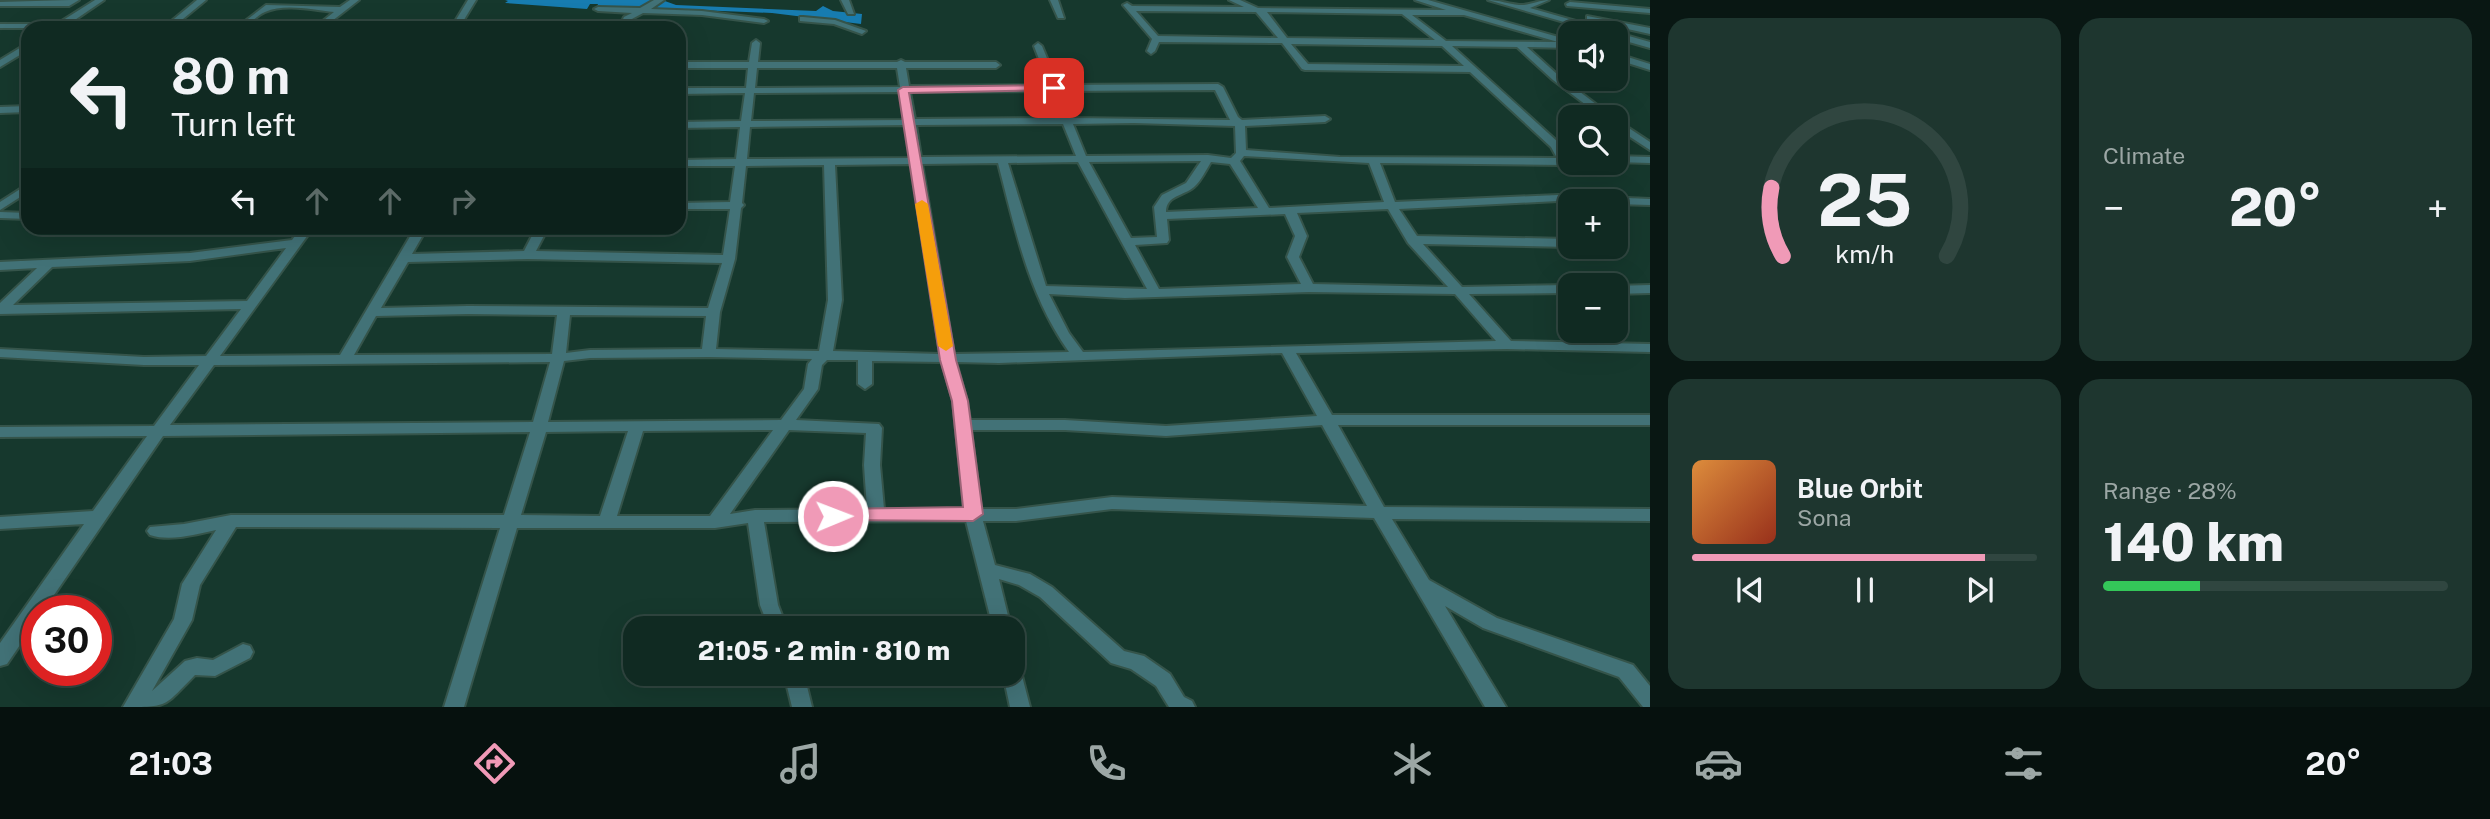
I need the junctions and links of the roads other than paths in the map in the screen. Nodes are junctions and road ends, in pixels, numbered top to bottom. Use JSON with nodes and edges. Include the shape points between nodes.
{"nodes":[{"id":1,"x":75,"y":0,"type":"edge"},
{"id":2,"x":100,"y":0,"type":"edge"},
{"id":3,"x":202,"y":0,"type":"edge"},
{"id":4,"x":278,"y":0,"type":"edge"},
{"id":5,"x":355,"y":0,"type":"edge"},
{"id":6,"x":472,"y":0,"type":"edge"},
{"id":7,"x":660,"y":0,"type":"edge"},
{"id":8,"x":845,"y":0,"type":"edge"},
{"id":9,"x":1054,"y":0,"type":"edge"},
{"id":10,"x":1233,"y":0,"type":"edge"},
{"id":11,"x":1419,"y":0,"type":"edge"},
{"id":12,"x":1492,"y":0,"type":"edge"},
{"id":13,"x":1545,"y":0,"type":"edge"},
{"id":14,"x":1609,"y":0,"type":"edge"},
{"id":15,"x":1571,"y":2,"type":"edge"},
{"id":16,"x":0,"y":4,"type":"edge"},
{"id":17,"x":1127,"y":4,"type":"edge"},
{"id":18,"x":1522,"y":8,"type":"junction"},
{"id":19,"x":598,"y":9,"type":"dead end"},
{"id":20,"x":343,"y":10,"type":"junction"},
{"id":21,"x":260,"y":11,"type":"junction"},
{"id":22,"x":642,"y":11,"type":"junction"},
{"id":23,"x":1624,"y":11,"type":"junction"},
{"id":24,"x":1650,"y":11,"type":"edge"},
{"id":25,"x":851,"y":12,"type":"dead end"},
{"id":26,"x":1262,"y":12,"type":"junction"},
{"id":27,"x":1464,"y":13,"type":"junction"},
{"id":28,"x":1406,"y":14,"type":"junction"},
{"id":29,"x":1061,"y":16,"type":"dead end"},
{"id":30,"x":1578,"y":16,"type":"junction"},
{"id":31,"x":803,"y":19,"type":"dead end"},
{"id":32,"x":67,"y":21,"type":"edge"},
{"id":33,"x":176,"y":21,"type":"edge"},
{"id":34,"x":248,"y":21,"type":"edge"},
{"id":35,"x":328,"y":21,"type":"edge"},
{"id":36,"x":460,"y":21,"type":"edge"},
{"id":37,"x":626,"y":21,"type":"edge"},
{"id":38,"x":764,"y":21,"type":"dead end"},
{"id":39,"x":1570,"y":21,"type":"edge"},
{"id":40,"x":1586,"y":21,"type":"edge"},
{"id":41,"x":0,"y":26,"type":"edge"},
{"id":42,"x":21,"y":26,"type":"edge"},
{"id":43,"x":862,"y":31,"type":"dead end"},
{"id":44,"x":1650,"y":31,"type":"edge"},
{"id":45,"x":1156,"y":38,"type":"junction"},
{"id":46,"x":1628,"y":39,"type":"edge"},
{"id":47,"x":1558,"y":40,"type":"edge"},
{"id":48,"x":1286,"y":41,"type":"junction"},
{"id":49,"x":756,"y":43,"type":"dead end"},
{"id":50,"x":1445,"y":44,"type":"junction"},
{"id":51,"x":1558,"y":44,"type":"edge"},
{"id":52,"x":1520,"y":45,"type":"junction"},
{"id":53,"x":1628,"y":45,"type":"edge"},
{"id":54,"x":1634,"y":45,"type":"dead end"},
{"id":55,"x":1650,"y":45,"type":"edge"},
{"id":56,"x":1038,"y":46,"type":"dead end"},
{"id":57,"x":21,"y":50,"type":"edge"},
{"id":58,"x":0,"y":51,"type":"edge"},
{"id":59,"x":1151,"y":51,"type":"dead end"},
{"id":60,"x":21,"y":52,"type":"edge"},
{"id":61,"x":1628,"y":61,"type":"edge"},
{"id":62,"x":901,"y":63,"type":"junction"},
{"id":63,"x":0,"y":64,"type":"edge"},
{"id":64,"x":686,"y":65,"type":"edge"},
{"id":65,"x":754,"y":65,"type":"junction"},
{"id":66,"x":996,"y":65,"type":"dead end"},
{"id":67,"x":1650,"y":67,"type":"edge"},
{"id":68,"x":1471,"y":69,"type":"junction"},
{"id":69,"x":1054,"y":88,"type":"junction"},
{"id":70,"x":751,"y":90,"type":"junction"},
{"id":71,"x":903,"y":90,"type":"junction"},
{"id":72,"x":686,"y":91,"type":"edge"},
{"id":73,"x":1592,"y":105,"type":"edge"},
{"id":74,"x":21,"y":109,"type":"edge"},
{"id":75,"x":0,"y":110,"type":"edge"},
{"id":76,"x":1325,"y":119,"type":"dead end"},
{"id":77,"x":1067,"y":122,"type":"junction"},
{"id":78,"x":909,"y":123,"type":"junction"},
{"id":79,"x":1240,"y":123,"type":"junction"},
{"id":80,"x":686,"y":125,"type":"edge"},
{"id":81,"x":747,"y":125,"type":"junction"},
{"id":82,"x":1628,"y":131,"type":"edge"},
{"id":83,"x":1650,"y":147,"type":"edge"},
{"id":84,"x":1558,"y":149,"type":"edge"},
{"id":85,"x":1238,"y":157,"type":"junction"},
{"id":86,"x":1208,"y":158,"type":"junction"},
{"id":87,"x":1082,"y":159,"type":"junction"},
{"id":88,"x":1628,"y":159,"type":"edge"},
{"id":89,"x":916,"y":160,"type":"junction"},
{"id":90,"x":1002,"y":160,"type":"junction"},
{"id":91,"x":1373,"y":160,"type":"junction"},
{"id":92,"x":1650,"y":160,"type":"edge"},
{"id":93,"x":829,"y":161,"type":"junction"},
{"id":94,"x":1558,"y":161,"type":"edge"},
{"id":95,"x":743,"y":162,"type":"junction"},
{"id":96,"x":686,"y":163,"type":"edge"},
{"id":97,"x":21,"y":192,"type":"edge"},
{"id":98,"x":1650,"y":202,"type":"edge"},
{"id":99,"x":737,"y":205,"type":"junction"},
{"id":100,"x":686,"y":206,"type":"edge"},
{"id":101,"x":0,"y":207,"type":"edge"},
{"id":102,"x":1389,"y":208,"type":"junction"},
{"id":103,"x":1265,"y":210,"type":"junction"},
{"id":104,"x":1290,"y":211,"type":"junction"},
{"id":105,"x":0,"y":215,"type":"edge"},
{"id":106,"x":21,"y":216,"type":"edge"},
{"id":107,"x":1161,"y":216,"type":"junction"},
{"id":108,"x":302,"y":235,"type":"edge"},
{"id":109,"x":417,"y":235,"type":"edge"},
{"id":110,"x":538,"y":235,"type":"edge"},
{"id":111,"x":1412,"y":240,"type":"junction"},
{"id":112,"x":1129,"y":242,"type":"junction"},
{"id":113,"x":296,"y":243,"type":"junction"},
{"id":114,"x":1558,"y":243,"type":"edge"},
{"id":115,"x":528,"y":256,"type":"junction"},
{"id":116,"x":404,"y":258,"type":"junction"},
{"id":117,"x":729,"y":259,"type":"junction"},
{"id":118,"x":48,"y":264,"type":"junction"},
{"id":119,"x":0,"y":266,"type":"edge"},
{"id":120,"x":1309,"y":288,"type":"junction"},
{"id":121,"x":1459,"y":289,"type":"junction"},
{"id":122,"x":1558,"y":289,"type":"edge"},
{"id":123,"x":1650,"y":289,"type":"edge"},
{"id":124,"x":1041,"y":290,"type":"junction"},
{"id":125,"x":1628,"y":290,"type":"edge"},
{"id":126,"x":1155,"y":293,"type":"junction"},
{"id":127,"x":251,"y":305,"type":"junction"},
{"id":128,"x":1,"y":310,"type":"edge"},
{"id":129,"x":564,"y":311,"type":"junction"},
{"id":130,"x":373,"y":312,"type":"junction"},
{"id":131,"x":713,"y":312,"type":"junction"},
{"id":132,"x":1507,"y":345,"type":"junction"},
{"id":133,"x":1650,"y":348,"type":"edge"},
{"id":134,"x":1287,"y":349,"type":"junction"},
{"id":135,"x":0,"y":353,"type":"edge"},
{"id":136,"x":709,"y":353,"type":"junction"},
{"id":137,"x":826,"y":354,"type":"junction"},
{"id":138,"x":1078,"y":355,"type":"junction"},
{"id":139,"x":212,"y":358,"type":"junction"},
{"id":140,"x":345,"y":358,"type":"junction"},
{"id":141,"x":558,"y":358,"type":"junction"},
{"id":142,"x":864,"y":358,"type":"junction"},
{"id":143,"x":948,"y":360,"type":"junction"},
{"id":144,"x":864,"y":384,"type":"dead end"},
{"id":145,"x":1650,"y":419,"type":"edge"},
{"id":146,"x":1326,"y":420,"type":"junction"},
{"id":147,"x":783,"y":425,"type":"junction"},
{"id":148,"x":962,"y":425,"type":"junction"},
{"id":149,"x":637,"y":427,"type":"junction"},
{"id":150,"x":539,"y":429,"type":"junction"},
{"id":151,"x":159,"y":430,"type":"junction"},
{"id":152,"x":0,"y":432,"type":"edge"},
{"id":153,"x":1378,"y":510,"type":"junction"},
{"id":154,"x":876,"y":514,"type":"junction"},
{"id":155,"x":973,"y":514,"type":"junction"},
{"id":156,"x":1650,"y":515,"type":"edge"},
{"id":157,"x":755,"y":516,"type":"junction"},
{"id":158,"x":98,"y":517,"type":"junction"},
{"id":159,"x":230,"y":521,"type":"junction"},
{"id":160,"x":0,"y":523,"type":"edge"},
{"id":161,"x":509,"y":523,"type":"junction"},
{"id":162,"x":606,"y":523,"type":"junction"},
{"id":163,"x":715,"y":523,"type":"junction"},
{"id":164,"x":156,"y":531,"type":"dead end"},
{"id":165,"x":989,"y":570,"type":"junction"},
{"id":166,"x":1423,"y":584,"type":"junction"},
{"id":167,"x":773,"y":616,"type":"edge"},
{"id":168,"x":999,"y":616,"type":"edge"},
{"id":169,"x":243,"y":652,"type":"dead end"},
{"id":170,"x":0,"y":658,"type":"edge"},
{"id":171,"x":797,"y":686,"type":"edge"},
{"id":172,"x":1016,"y":686,"type":"edge"},
{"id":173,"x":1650,"y":701,"type":"edge"},
{"id":174,"x":133,"y":707,"type":"edge"},
{"id":175,"x":141,"y":707,"type":"edge"},
{"id":176,"x":454,"y":707,"type":"edge"},
{"id":177,"x":802,"y":707,"type":"edge"},
{"id":178,"x":1020,"y":707,"type":"edge"},
{"id":179,"x":1185,"y":707,"type":"edge"},
{"id":180,"x":1496,"y":707,"type":"edge"}],
"edges":[{"from":1,"to":16,"type":"street","via":[[69,4]]},
{"from":2,"to":32,"type":"street"},
{"from":3,"to":33,"type":"street"},
{"from":4,"to":21,"type":"street"},
{"from":5,"to":20,"type":"street"},
{"from":6,"to":36,"type":"street"},
{"from":7,"to":22,"type":"street"},
{"from":8,"to":25,"type":"street"},
{"from":9,"to":29,"type":"street"},
{"from":10,"to":26,"type":"street"},
{"from":11,"to":27,"type":"street"},
{"from":12,"to":18,"type":"street"},
{"from":13,"to":18,"type":"street"},
{"from":14,"to":23,"type":"street"},
{"from":15,"to":23,"type":"street"},
{"from":15,"to":30,"type":"street"},
{"from":17,"to":26,"type":"street"},
{"from":17,"to":45,"type":"street"},
{"from":18,"to":39,"type":"street"},
{"from":19,"to":22,"type":"street"},
{"from":20,"to":21,"type":"street","via":[[282,6]]},
{"from":20,"to":35,"type":"street"},
{"from":21,"to":34,"type":"street"},
{"from":22,"to":37,"type":"street"},
{"from":22,"to":38,"type":"street"},
{"from":23,"to":24,"type":"street"},
{"from":23,"to":44,"type":"street"},
{"from":26,"to":28,"type":"street"},
{"from":26,"to":48,"type":"street"},
{"from":27,"to":28,"type":"street"},
{"from":27,"to":47,"type":"street"},
{"from":28,"to":50,"type":"street"},
{"from":30,"to":40,"type":"street"},
{"from":30,"to":44,"type":"street"},
{"from":31,"to":43,"type":"street"},
{"from":41,"to":42,"type":"street"},
{"from":45,"to":48,"type":"street"},
{"from":45,"to":59,"type":"street"},
{"from":46,"to":55,"type":"street"},
{"from":48,"to":50,"type":"street"},
{"from":48,"to":68,"type":"street","via":[[1305,67]]},
{"from":49,"to":65,"type":"street"},
{"from":50,"to":52,"type":"street"},
{"from":50,"to":68,"type":"street"},
{"from":51,"to":52,"type":"street"},
{"from":52,"to":73,"type":"street"},
{"from":53,"to":54,"type":"street"},
{"from":56,"to":69,"type":"street"},
{"from":57,"to":58,"type":"street"},
{"from":60,"to":63,"type":"street"},
{"from":61,"to":67,"type":"street"},
{"from":62,"to":65,"type":"street"},
{"from":62,"to":66,"type":"street"},
{"from":62,"to":71,"type":"street"},
{"from":64,"to":65,"type":"street"},
{"from":65,"to":70,"type":"street"},
{"from":68,"to":84,"type":"street"},
{"from":69,"to":71,"type":"street"},
{"from":69,"to":77,"type":"street"},
{"from":69,"to":79,"type":"street","via":[[1218,87]]},
{"from":70,"to":71,"type":"street"},
{"from":70,"to":72,"type":"street"},
{"from":70,"to":81,"type":"street"},
{"from":71,"to":78,"type":"street"},
{"from":74,"to":75,"type":"street"},
{"from":76,"to":79,"type":"street"},
{"from":77,"to":78,"type":"street"},
{"from":77,"to":79,"type":"street"},
{"from":77,"to":87,"type":"street"},
{"from":78,"to":81,"type":"street"},
{"from":78,"to":89,"type":"street"},
{"from":79,"to":85,"type":"street"},
{"from":80,"to":81,"type":"street"},
{"from":81,"to":95,"type":"street"},
{"from":82,"to":83,"type":"street"},
{"from":85,"to":86,"type":"street"},
{"from":85,"to":91,"type":"street"},
{"from":85,"to":103,"type":"street"},
{"from":86,"to":87,"type":"street"},
{"from":86,"to":107,"type":"street","via":[[1190,184],[1166,197]]},
{"from":87,"to":90,"type":"street"},
{"from":87,"to":112,"type":"street"},
{"from":88,"to":92,"type":"street"},
{"from":89,"to":90,"type":"street"},
{"from":89,"to":93,"type":"street"},
{"from":89,"to":143,"type":"street"},
{"from":90,"to":124,"type":"street"},
{"from":91,"to":94,"type":"street"},
{"from":91,"to":102,"type":"street"},
{"from":93,"to":95,"type":"street"},
{"from":93,"to":137,"type":"street","via":[[835,300]]},
{"from":95,"to":96,"type":"street"},
{"from":95,"to":99,"type":"street"},
{"from":97,"to":101,"type":"street"},
{"from":98,"to":102,"type":"street","via":[[1558,198]]},
{"from":99,"to":100,"type":"street"},
{"from":99,"to":117,"type":"street"},
{"from":102,"to":104,"type":"street"},
{"from":102,"to":111,"type":"street"},
{"from":103,"to":104,"type":"street"},
{"from":103,"to":107,"type":"street"},
{"from":104,"to":120,"type":"street","via":[[1301,236],[1293,257]]},
{"from":105,"to":106,"type":"street"},
{"from":107,"to":112,"type":"street","via":[[1163,240]]},
{"from":108,"to":113,"type":"street"},
{"from":109,"to":116,"type":"street"},
{"from":110,"to":115,"type":"street"},
{"from":111,"to":114,"type":"street"},
{"from":111,"to":121,"type":"street"},
{"from":112,"to":126,"type":"street"},
{"from":113,"to":118,"type":"street","via":[[208,256]]},
{"from":113,"to":127,"type":"street"},
{"from":115,"to":116,"type":"street"},
{"from":115,"to":117,"type":"street"},
{"from":116,"to":130,"type":"street"},
{"from":117,"to":131,"type":"street"},
{"from":118,"to":119,"type":"street"},
{"from":118,"to":128,"type":"street"},
{"from":120,"to":121,"type":"street"},
{"from":120,"to":126,"type":"street"},
{"from":121,"to":122,"type":"street"},
{"from":121,"to":132,"type":"street"},
{"from":123,"to":125,"type":"street"},
{"from":124,"to":126,"type":"street"},
{"from":124,"to":138,"type":"street","via":[[1062,336]]},
{"from":127,"to":128,"type":"street"},
{"from":127,"to":139,"type":"street"},
{"from":129,"to":130,"type":"street"},
{"from":129,"to":131,"type":"street"},
{"from":129,"to":141,"type":"street"},
{"from":130,"to":140,"type":"street"},
{"from":131,"to":136,"type":"street"},
{"from":132,"to":133,"type":"street"},
{"from":132,"to":134,"type":"street"},
{"from":134,"to":138,"type":"street"},
{"from":134,"to":146,"type":"street"},
{"from":135,"to":139,"type":"street","via":[[144,361]]},
{"from":136,"to":137,"type":"street"},
{"from":136,"to":141,"type":"street"},
{"from":137,"to":142,"type":"street"},
{"from":137,"to":147,"type":"street","via":[[815,364],[811,389]]},
{"from":138,"to":143,"type":"street"},
{"from":139,"to":140,"type":"street"},
{"from":139,"to":151,"type":"street"},
{"from":140,"to":141,"type":"street"},
{"from":141,"to":150,"type":"street"},
{"from":142,"to":143,"type":"street"},
{"from":142,"to":144,"type":"street"},
{"from":143,"to":148,"type":"street"},
{"from":145,"to":146,"type":"street"},
{"from":146,"to":148,"type":"street","via":[[1166,431]]},
{"from":146,"to":153,"type":"street"},
{"from":147,"to":149,"type":"street"},
{"from":147,"to":154,"type":"street","via":[[874,428]]},
{"from":147,"to":163,"type":"street"},
{"from":148,"to":155,"type":"street"},
{"from":149,"to":150,"type":"street"},
{"from":149,"to":162,"type":"street"},
{"from":150,"to":151,"type":"street"},
{"from":150,"to":161,"type":"street"},
{"from":151,"to":152,"type":"street"},
{"from":151,"to":158,"type":"street"},
{"from":153,"to":155,"type":"street","via":[[1112,503],[1016,515]]},
{"from":153,"to":156,"type":"street"},
{"from":153,"to":166,"type":"street"},
{"from":154,"to":155,"type":"street"},
{"from":154,"to":157,"type":"street"},
{"from":155,"to":165,"type":"street"},
{"from":157,"to":163,"type":"street"},
{"from":157,"to":167,"type":"street"},
{"from":158,"to":160,"type":"street"},
{"from":158,"to":170,"type":"street"},
{"from":159,"to":161,"type":"street"},
{"from":159,"to":164,"type":"street"},
{"from":159,"to":174,"type":"street","via":[[191,584],[183,620]]},
{"from":161,"to":162,"type":"street"},
{"from":161,"to":176,"type":"street"},
{"from":162,"to":163,"type":"street"},
{"from":165,"to":168,"type":"street"},
{"from":165,"to":179,"type":"street","via":[[1024,579],[1046,592],[1118,657],[1136,662],[1163,680],[1177,703]]},
{"from":166,"to":173,"type":"street","via":[[1490,623],[1626,671]]},
{"from":166,"to":180,"type":"street"},
{"from":169,"to":175,"type":"street","via":[[215,668],[186,668],[169,691]]},
{"from":171,"to":177,"type":"street"},
{"from":172,"to":178,"type":"street"}]}
